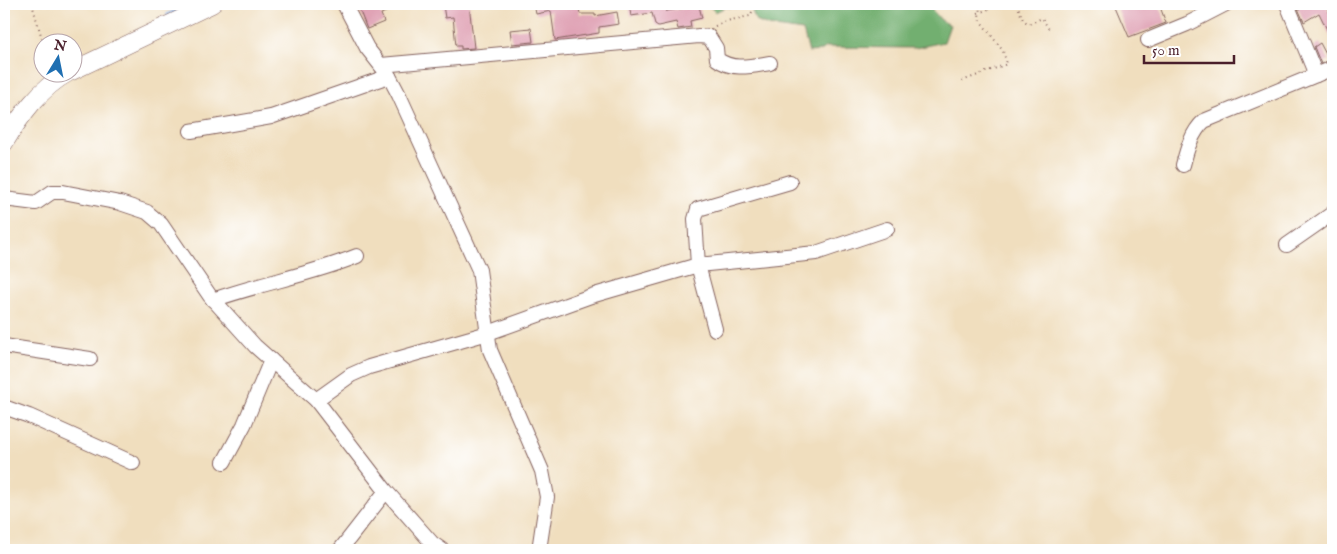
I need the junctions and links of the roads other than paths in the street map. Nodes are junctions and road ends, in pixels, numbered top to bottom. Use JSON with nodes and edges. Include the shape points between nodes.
{"nodes":[{"id":1,"x":212,"y":4,"type":"edge"},
{"id":2,"x":344,"y":4,"type":"edge"},
{"id":3,"x":1226,"y":4,"type":"edge"},
{"id":4,"x":1287,"y":4,"type":"edge"},
{"id":5,"x":1148,"y":40,"type":"dead end"},
{"id":6,"x":770,"y":63,"type":"dead end"},
{"id":7,"x":82,"y":67,"type":"edge"},
{"id":8,"x":1333,"y":68,"type":"edge"},
{"id":9,"x":385,"y":70,"type":"junction"},
{"id":10,"x":1316,"y":75,"type":"junction"},
{"id":11,"x":52,"y":82,"type":"edge"},
{"id":12,"x":191,"y":131,"type":"dead end"},
{"id":13,"x":4,"y":143,"type":"edge"},
{"id":14,"x":1183,"y":165,"type":"dead end"},
{"id":15,"x":790,"y":182,"type":"dead end"},
{"id":16,"x":4,"y":199,"type":"edge"},
{"id":17,"x":1333,"y":213,"type":"edge"},
{"id":18,"x":887,"y":229,"type":"dead end"},
{"id":19,"x":1286,"y":245,"type":"dead end"},
{"id":20,"x":357,"y":256,"type":"dead end"},
{"id":21,"x":698,"y":266,"type":"junction"},
{"id":22,"x":214,"y":300,"type":"junction"},
{"id":23,"x":716,"y":328,"type":"dead end"},
{"id":24,"x":488,"y":333,"type":"junction"},
{"id":25,"x":4,"y":346,"type":"edge"},
{"id":26,"x":90,"y":359,"type":"dead end"},
{"id":27,"x":271,"y":360,"type":"junction"},
{"id":28,"x":316,"y":400,"type":"junction"},
{"id":29,"x":4,"y":407,"type":"edge"},
{"id":30,"x":224,"y":462,"type":"dead end"},
{"id":31,"x":133,"y":463,"type":"dead end"},
{"id":32,"x":386,"y":491,"type":"junction"},
{"id":33,"x":340,"y":550,"type":"edge"},
{"id":34,"x":442,"y":550,"type":"edge"},
{"id":35,"x":539,"y":550,"type":"edge"}],
"edges":[{"from":1,"to":7,"type":"street"},
{"from":2,"to":9,"type":"street","via":[[367,48]]},
{"from":3,"to":5,"type":"street"},
{"from":4,"to":10,"type":"street"},
{"from":6,"to":9,"type":"street","via":[[726,66],[717,59],[716,48],[709,37]]},
{"from":8,"to":10,"type":"street"},
{"from":9,"to":12,"type":"street","via":[[271,117]]},
{"from":9,"to":24,"type":"street","via":[[408,111],[479,270]]},
{"from":10,"to":14,"type":"street","via":[[1204,121],[1187,150]]},
{"from":11,"to":13,"type":"street"},
{"from":15,"to":21,"type":"street","via":[[698,209],[695,218]]},
{"from":16,"to":22,"type":"street","via":[[36,203],[52,192],[63,192],[120,203],[147,212],[161,224]]},
{"from":17,"to":19,"type":"street"},
{"from":18,"to":21,"type":"street","via":[[816,253]]},
{"from":20,"to":22,"type":"street","via":[[325,269],[253,286]]},
{"from":21,"to":23,"type":"street"},
{"from":21,"to":24,"type":"street","via":[[591,296]]},
{"from":22,"to":27,"type":"street"},
{"from":24,"to":28,"type":"street","via":[[369,367]]},
{"from":24,"to":35,"type":"street","via":[[498,371],[542,471],[547,497]]},
{"from":25,"to":26,"type":"street"},
{"from":27,"to":28,"type":"street"},
{"from":27,"to":30,"type":"street","via":[[244,425]]},
{"from":28,"to":32,"type":"street"},
{"from":29,"to":31,"type":"street"},
{"from":32,"to":33,"type":"street"},
{"from":32,"to":34,"type":"street"}]}
